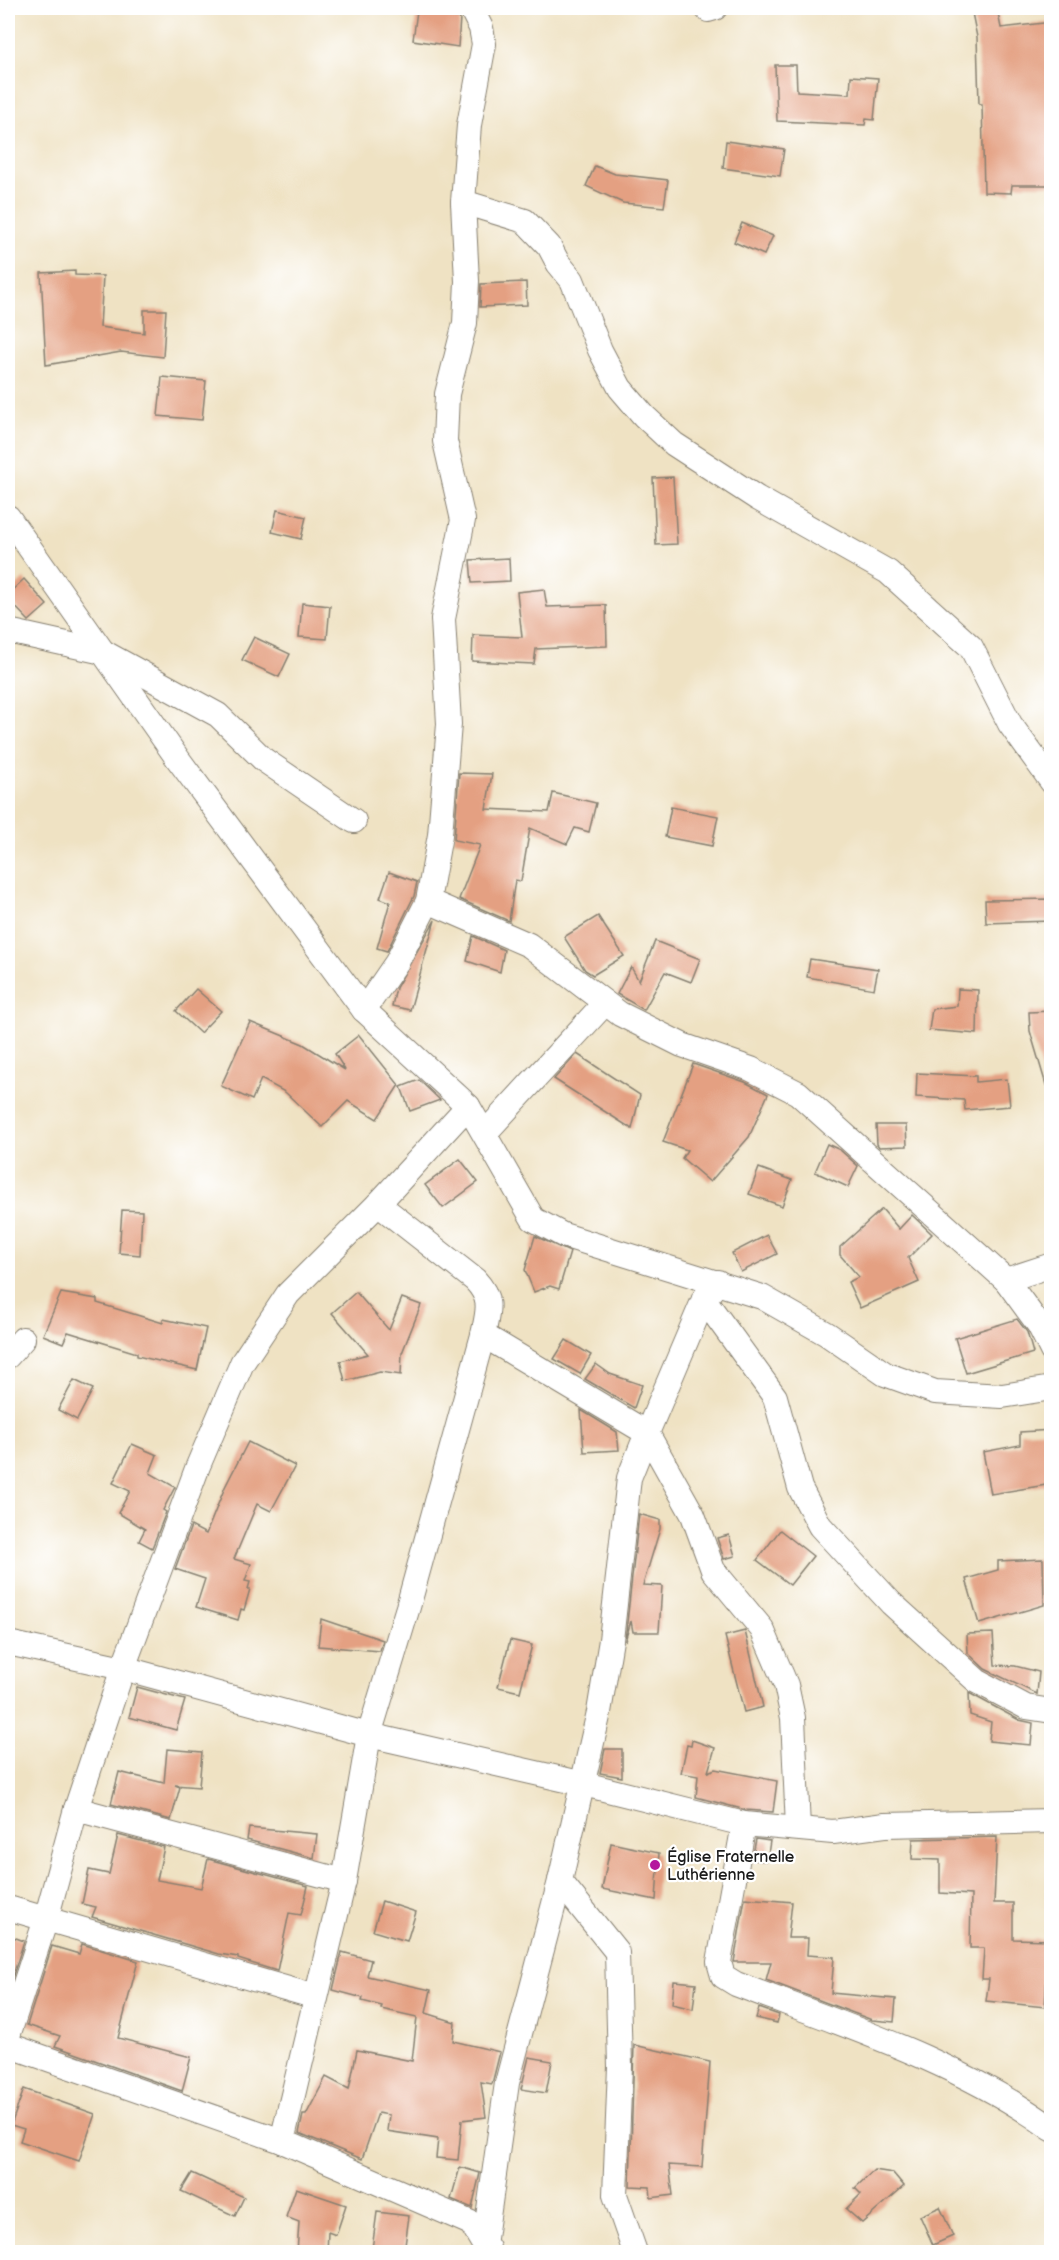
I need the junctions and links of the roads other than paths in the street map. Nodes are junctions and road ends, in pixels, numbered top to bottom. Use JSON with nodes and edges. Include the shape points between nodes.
{"nodes":[{"id":1,"x":471,"y":8,"type":"edge"},
{"id":2,"x":463,"y":202,"type":"junction"},
{"id":3,"x":8,"y":517,"type":"edge"},
{"id":4,"x":8,"y":631,"type":"edge"},
{"id":5,"x":103,"y":652,"type":"junction"},
{"id":6,"x":1052,"y":782,"type":"edge"},
{"id":7,"x":354,"y":821,"type":"dead end"},
{"id":8,"x":428,"y":901,"type":"junction"},
{"id":9,"x":605,"y":1003,"type":"junction"},
{"id":10,"x":364,"y":1010,"type":"junction"},
{"id":11,"x":468,"y":1106,"type":"junction"},
{"id":12,"x":485,"y":1133,"type":"junction"},
{"id":13,"x":378,"y":1204,"type":"junction"},
{"id":14,"x":1052,"y":1265,"type":"edge"},
{"id":15,"x":1006,"y":1280,"type":"junction"},
{"id":16,"x":711,"y":1290,"type":"junction"},
{"id":17,"x":483,"y":1335,"type":"junction"},
{"id":18,"x":1052,"y":1351,"type":"edge"},
{"id":19,"x":1052,"y":1388,"type":"edge"},
{"id":20,"x":647,"y":1432,"type":"junction"},
{"id":21,"x":8,"y":1643,"type":"edge"},
{"id":22,"x":123,"y":1668,"type":"junction"},
{"id":23,"x":1052,"y":1711,"type":"edge"},
{"id":24,"x":369,"y":1736,"type":"junction"},
{"id":25,"x":585,"y":1784,"type":"junction"},
{"id":26,"x":76,"y":1809,"type":"junction"},
{"id":27,"x":1052,"y":1821,"type":"edge"},
{"id":28,"x":744,"y":1824,"type":"junction"},
{"id":29,"x":798,"y":1828,"type":"junction"},
{"id":30,"x":344,"y":1881,"type":"junction"},
{"id":31,"x":560,"y":1881,"type":"junction"},
{"id":32,"x":8,"y":1908,"type":"edge"},
{"id":33,"x":46,"y":1918,"type":"junction"},
{"id":34,"x":316,"y":1997,"type":"junction"},
{"id":35,"x":8,"y":2036,"type":"edge"},
{"id":36,"x":8,"y":2045,"type":"edge"},
{"id":37,"x":1052,"y":2129,"type":"edge"},
{"id":38,"x":282,"y":2141,"type":"junction"},
{"id":39,"x":490,"y":2249,"type":"edge"},
{"id":40,"x":635,"y":2253,"type":"edge"}],
"edges":[{"from":1,"to":2,"type":"street","via":[[484,45],[469,125]]},
{"from":2,"to":6,"type":"street","via":[[525,221],[549,246],[572,280],[620,388],[674,444],[757,498],[888,572],[971,647],[1010,724]]},
{"from":2,"to":8,"type":"street","via":[[465,323],[447,394],[445,441],[463,520],[443,619],[449,724],[440,835]]},
{"from":3,"to":5,"type":"street"},
{"from":4,"to":5,"type":"street"},
{"from":5,"to":7,"type":"street","via":[[218,715],[264,760]]},
{"from":5,"to":10,"type":"street"},
{"from":8,"to":9,"type":"street","via":[[529,945]]},
{"from":8,"to":10,"type":"street","via":[[397,962]]},
{"from":9,"to":12,"type":"street"},
{"from":9,"to":15,"type":"street","via":[[682,1045],[751,1070],[798,1094]]},
{"from":10,"to":11,"type":"street"},
{"from":11,"to":12,"type":"street"},
{"from":11,"to":13,"type":"street"},
{"from":12,"to":16,"type":"street","via":[[533,1219],[563,1235]]},
{"from":13,"to":17,"type":"street","via":[[486,1292],[489,1307]]},
{"from":13,"to":22,"type":"street","via":[[288,1294],[242,1363],[198,1466]]},
{"from":14,"to":15,"type":"street"},
{"from":15,"to":18,"type":"street","via":[[1039,1325]]},
{"from":16,"to":19,"type":"street","via":[[762,1297],[827,1334],[885,1374],[935,1392],[1002,1396]]},
{"from":16,"to":20,"type":"street"},
{"from":16,"to":23,"type":"street","via":[[775,1397],[800,1488],[820,1526],[891,1603],[977,1681],[1026,1707]]},
{"from":17,"to":20,"type":"street"},
{"from":17,"to":24,"type":"street"},
{"from":20,"to":25,"type":"street","via":[[628,1478],[611,1640]]},
{"from":20,"to":29,"type":"street","via":[[693,1515],[713,1570],[762,1629],[786,1685],[794,1718]]},
{"from":21,"to":22,"type":"street"},
{"from":22,"to":24,"type":"street"},
{"from":22,"to":26,"type":"street"},
{"from":24,"to":25,"type":"street"},
{"from":24,"to":30,"type":"street"},
{"from":25,"to":28,"type":"street"},
{"from":25,"to":31,"type":"street"},
{"from":26,"to":30,"type":"street"},
{"from":26,"to":33,"type":"street"},
{"from":27,"to":29,"type":"street","via":[[885,1824],[833,1832]]},
{"from":28,"to":29,"type":"street"},
{"from":28,"to":37,"type":"street","via":[[719,1962],[723,1976],[894,2044],[969,2080]]},
{"from":30,"to":34,"type":"street"},
{"from":31,"to":39,"type":"street","via":[[507,2083]]},
{"from":31,"to":40,"type":"street","via":[[617,1952],[620,2066],[615,2195]]},
{"from":32,"to":33,"type":"street"},
{"from":33,"to":34,"type":"street"},
{"from":33,"to":35,"type":"street"},
{"from":34,"to":38,"type":"street"},
{"from":36,"to":38,"type":"street"},
{"from":38,"to":39,"type":"street","via":[[471,2223]]}]}
